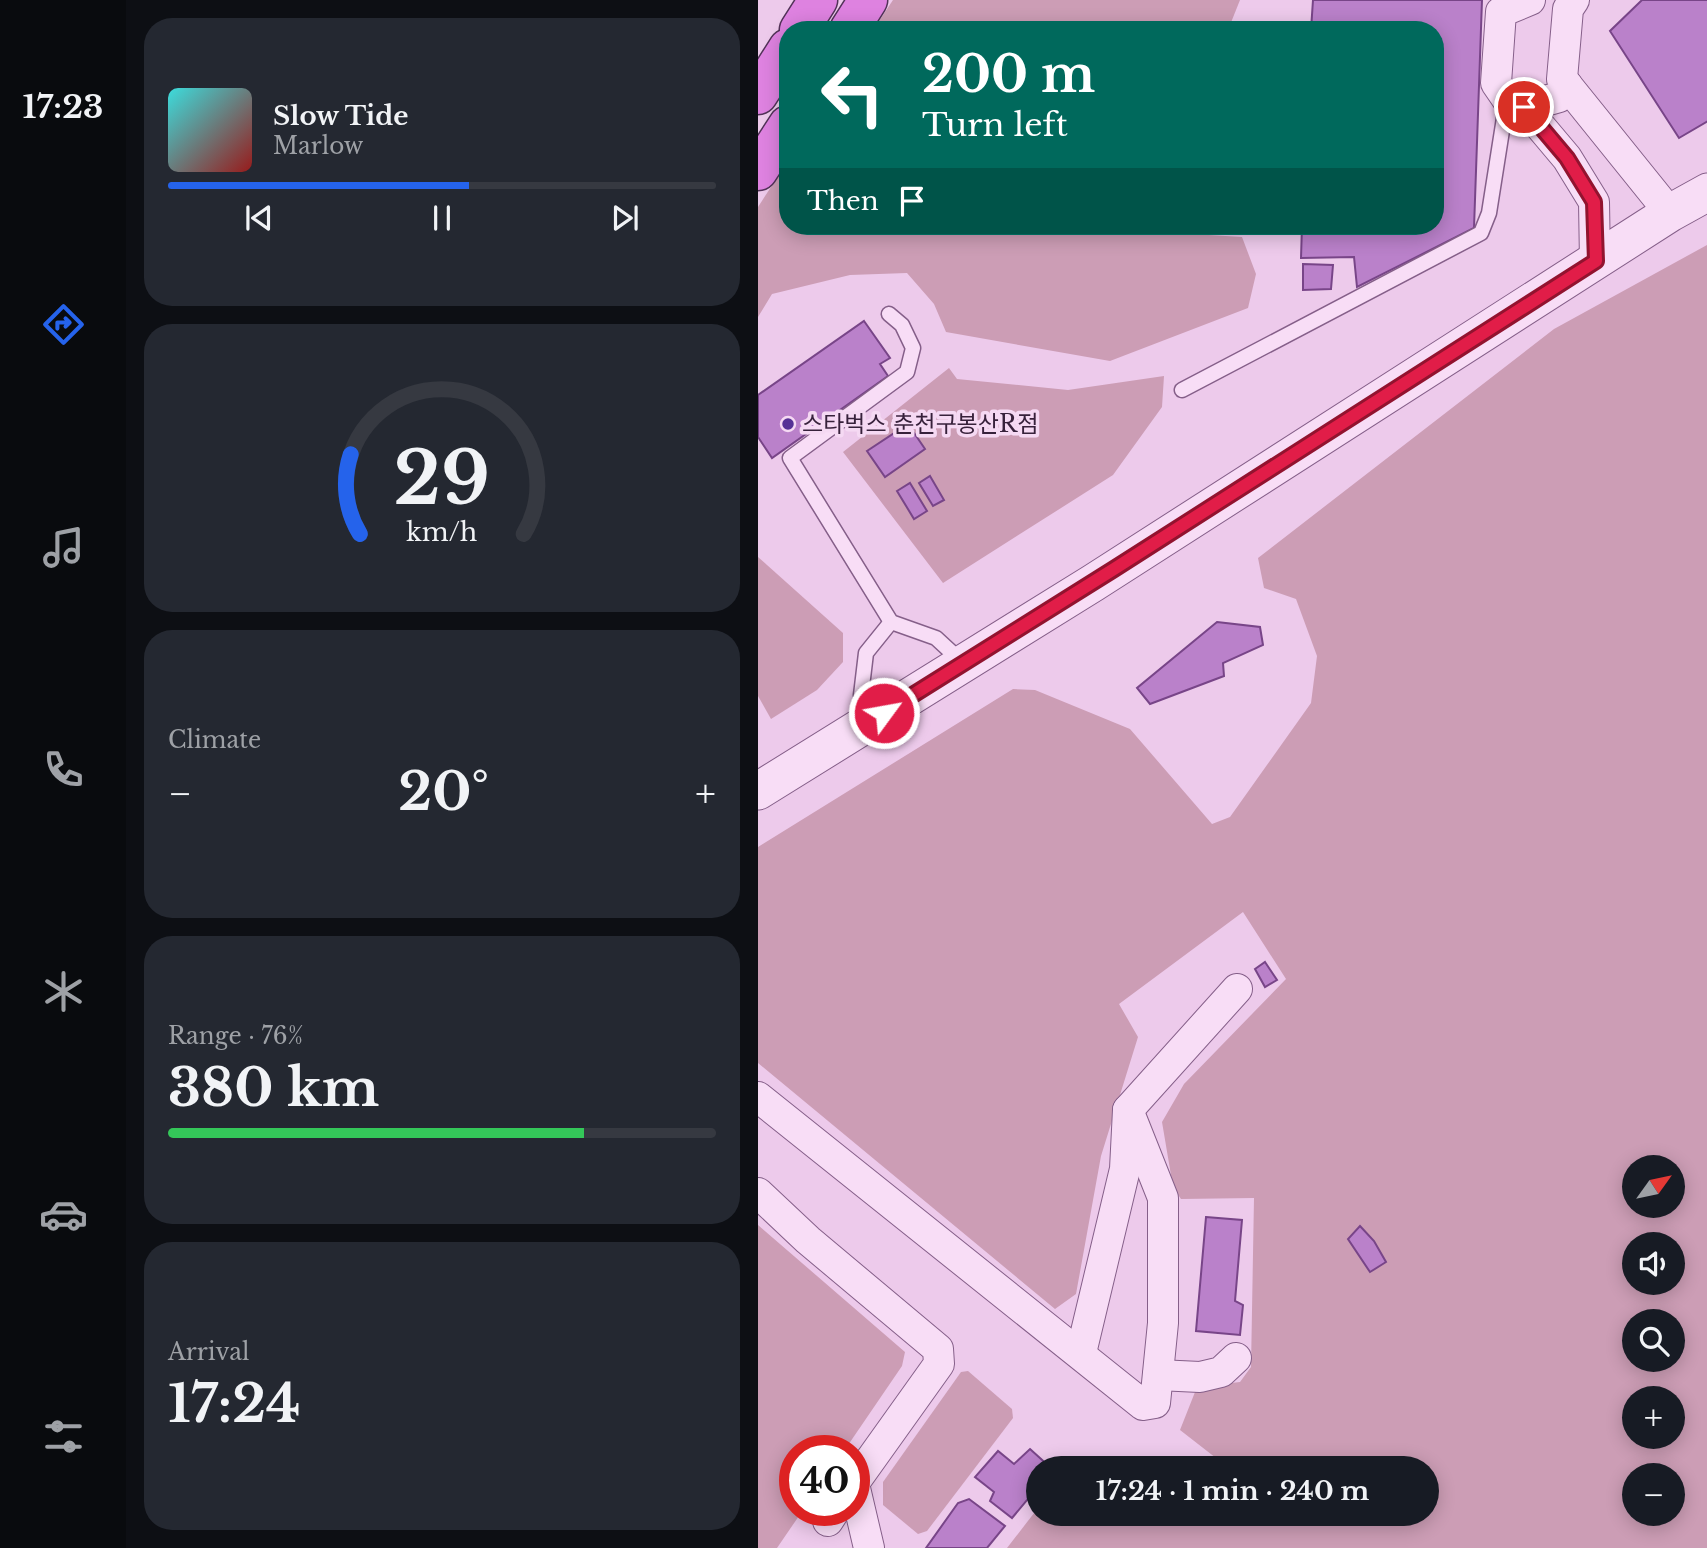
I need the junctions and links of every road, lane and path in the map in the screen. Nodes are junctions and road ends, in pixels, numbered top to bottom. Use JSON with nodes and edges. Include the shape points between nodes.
{"nodes":[{"id":1,"x":818,"y":0,"type":"edge"},
{"id":2,"x":868,"y":0,"type":"edge"},
{"id":3,"x":1532,"y":0,"type":"edge"},
{"id":4,"x":1571,"y":5,"type":"edge"},
{"id":5,"x":805,"y":21,"type":"edge"},
{"id":6,"x":855,"y":21,"type":"edge"},
{"id":7,"x":779,"y":62,"type":"edge"},
{"id":8,"x":1567,"y":85,"type":"junction"},
{"id":9,"x":758,"y":95,"type":"edge"},
{"id":10,"x":1516,"y":103,"type":"junction"},
{"id":11,"x":779,"y":139,"type":"edge"},
{"id":12,"x":758,"y":172,"type":"edge"},
{"id":13,"x":1707,"y":192,"type":"edge"},
{"id":14,"x":1670,"y":213,"type":"junction"},
{"id":15,"x":1596,"y":261,"type":"junction"},
{"id":16,"x":889,"y":314,"type":"dead end"},
{"id":17,"x":1182,"y":390,"type":"dead end"},
{"id":18,"x":891,"y":622,"type":"junction"},
{"id":19,"x":964,"y":663,"type":"junction"},
{"id":20,"x":864,"y":725,"type":"junction"},
{"id":21,"x":758,"y":791,"type":"edge"},
{"id":22,"x":1236,"y":989,"type":"dead end"},
{"id":23,"x":758,"y":1097,"type":"edge"},
{"id":24,"x":1128,"y":1110,"type":"junction"},
{"id":25,"x":758,"y":1193,"type":"edge"},
{"id":26,"x":1081,"y":1353,"type":"junction"},
{"id":27,"x":1236,"y":1357,"type":"dead end"},
{"id":28,"x":1158,"y":1375,"type":"junction"},
{"id":29,"x":870,"y":1461,"type":"edge"},
{"id":30,"x":864,"y":1526,"type":"edge"},
{"id":31,"x":869,"y":1548,"type":"edge"}],
"edges":[{"from":1,"to":5,"type":"highway"},
{"from":2,"to":6,"type":"highway"},
{"from":3,"to":4,"type":"street"},
{"from":3,"to":10,"type":"street","via":[[1501,12],[1496,83]]},
{"from":4,"to":8,"type":"street","via":[[1562,79]]},
{"from":7,"to":9,"type":"highway"},
{"from":8,"to":10,"type":"street","via":[[1559,97]]},
{"from":8,"to":14,"type":"street"},
{"from":10,"to":15,"type":"street","via":[[1567,158],[1594,202]]},
{"from":10,"to":17,"type":"lane","via":[[1481,233]]},
{"from":11,"to":12,"type":"highway"},
{"from":13,"to":14,"type":"street"},
{"from":14,"to":15,"type":"street"},
{"from":15,"to":19,"type":"street"},
{"from":16,"to":18,"type":"lane","via":[[902,325],[913,348],[907,372],[790,458]]},
{"from":18,"to":19,"type":"lane","via":[[936,638]]},
{"from":18,"to":20,"type":"lane","via":[[866,653],[861,695]]},
{"from":19,"to":20,"type":"street"},
{"from":20,"to":21,"type":"street"},
{"from":22,"to":24,"type":"street"},
{"from":23,"to":26,"type":"street"},
{"from":24,"to":26,"type":"street","via":[[1125,1169]]},
{"from":24,"to":28,"type":"street","via":[[1163,1198],[1163,1323]]},
{"from":25,"to":29,"type":"street","via":[[938,1349],[939,1364]]},
{"from":26,"to":28,"type":"street","via":[[1143,1405],[1155,1403]]},
{"from":27,"to":28,"type":"street","via":[[1221,1372],[1200,1377]]},
{"from":30,"to":31,"type":"street"}]}
